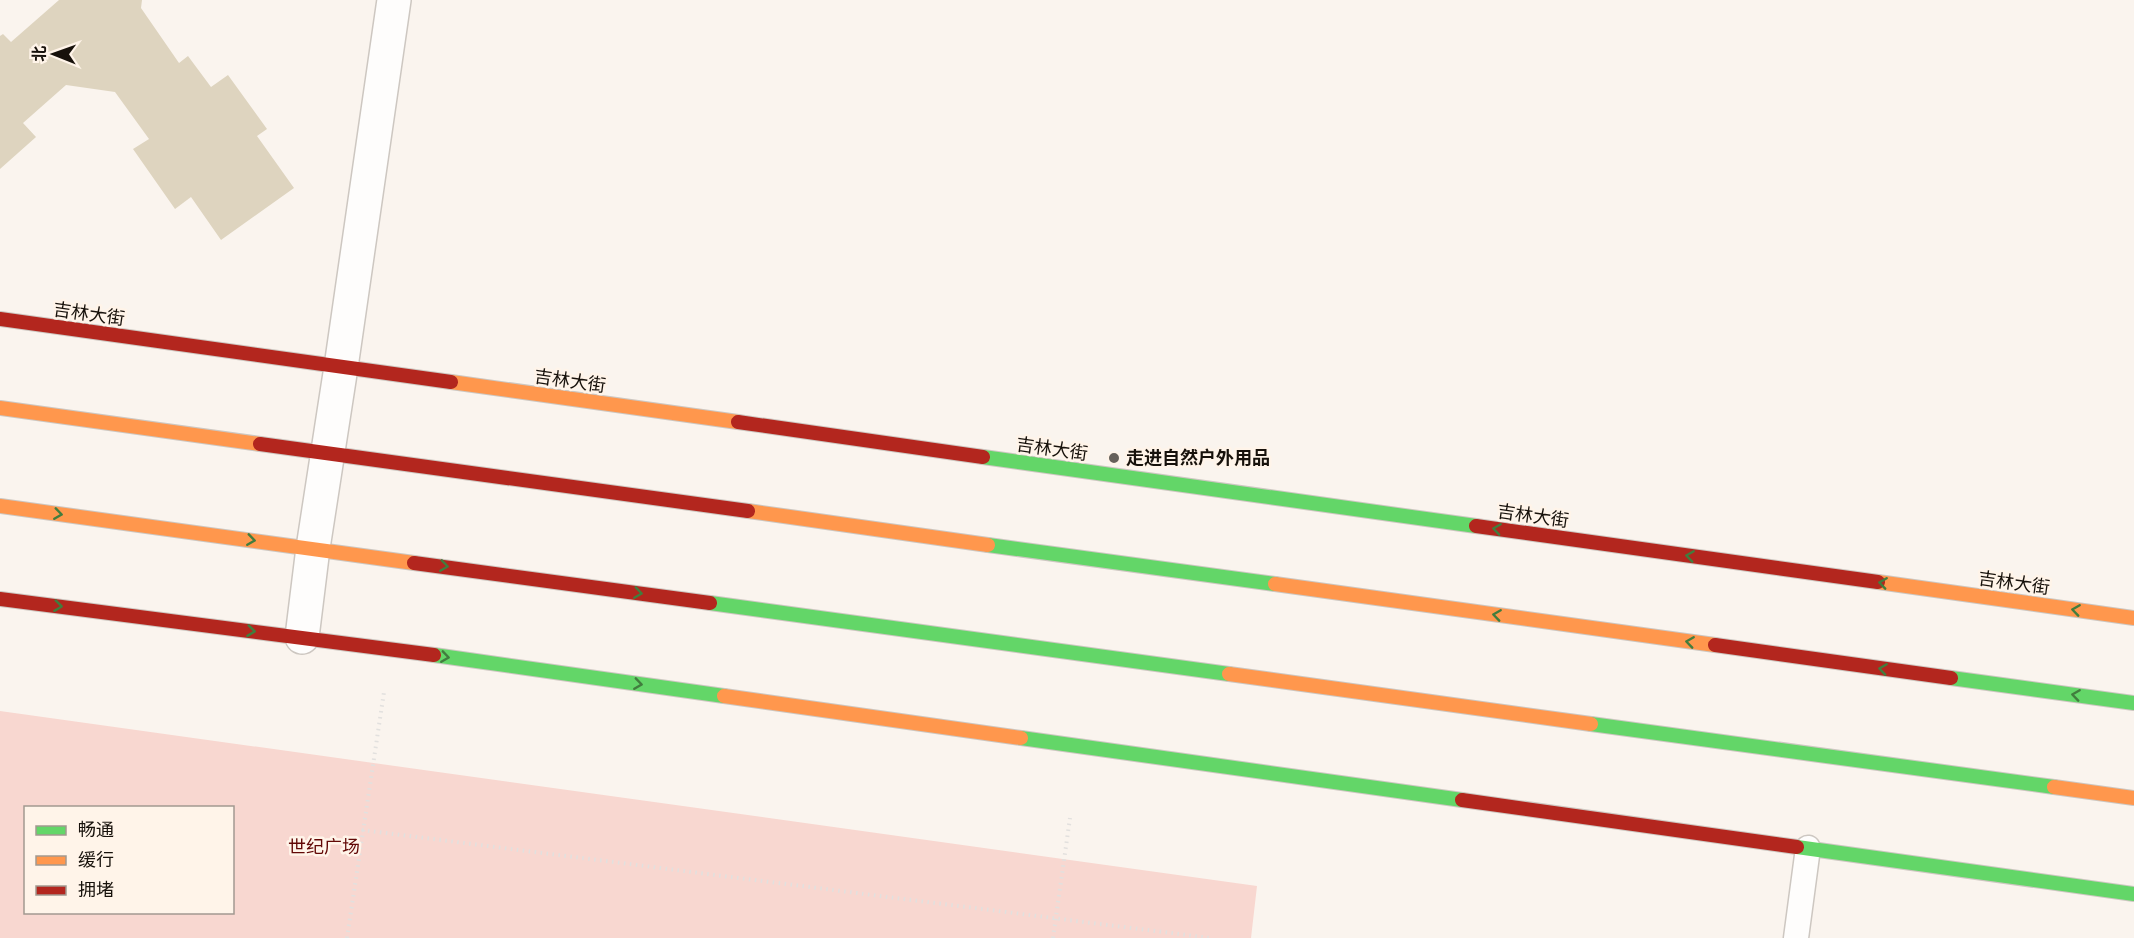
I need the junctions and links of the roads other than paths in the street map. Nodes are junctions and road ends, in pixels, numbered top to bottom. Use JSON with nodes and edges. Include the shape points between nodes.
{"nodes":[{"id":1,"x":394,"y":0,"type":"edge"},
{"id":2,"x":0,"y":319,"type":"edge"},
{"id":3,"x":341,"y":367,"type":"junction"},
{"id":4,"x":0,"y":408,"type":"edge"},
{"id":5,"x":328,"y":454,"type":"junction"},
{"id":6,"x":0,"y":506,"type":"edge"},
{"id":7,"x":313,"y":548,"type":"junction"},
{"id":8,"x":0,"y":599,"type":"edge"},
{"id":9,"x":2134,"y":618,"type":"edge"},
{"id":10,"x":302,"y":637,"type":"junction"},
{"id":11,"x":2134,"y":703,"type":"edge"},
{"id":12,"x":2134,"y":798,"type":"edge"},
{"id":13,"x":1808,"y":848,"type":"junction"},
{"id":14,"x":2134,"y":894,"type":"edge"},
{"id":15,"x":1796,"y":938,"type":"edge"}],
"edges":[{"from":1,"to":3,"type":"street"},
{"from":2,"to":3,"type":"street","name":"吉林大街"},
{"from":3,"to":5,"type":"street"},
{"from":9,"to":3,"type":"street","name":"吉林大街","one_way":true},
{"from":4,"to":5,"type":"street"},
{"from":5,"to":7,"type":"street"},
{"from":11,"to":5,"type":"street","one_way":true},
{"from":6,"to":7,"type":"street","one_way":true},
{"from":7,"to":10,"type":"street"},
{"from":7,"to":12,"type":"street","one_way":true},
{"from":8,"to":10,"type":"street","one_way":true},
{"from":10,"to":13,"type":"street","one_way":true},
{"from":13,"to":14,"type":"street"},
{"from":13,"to":15,"type":"lane"}]}
